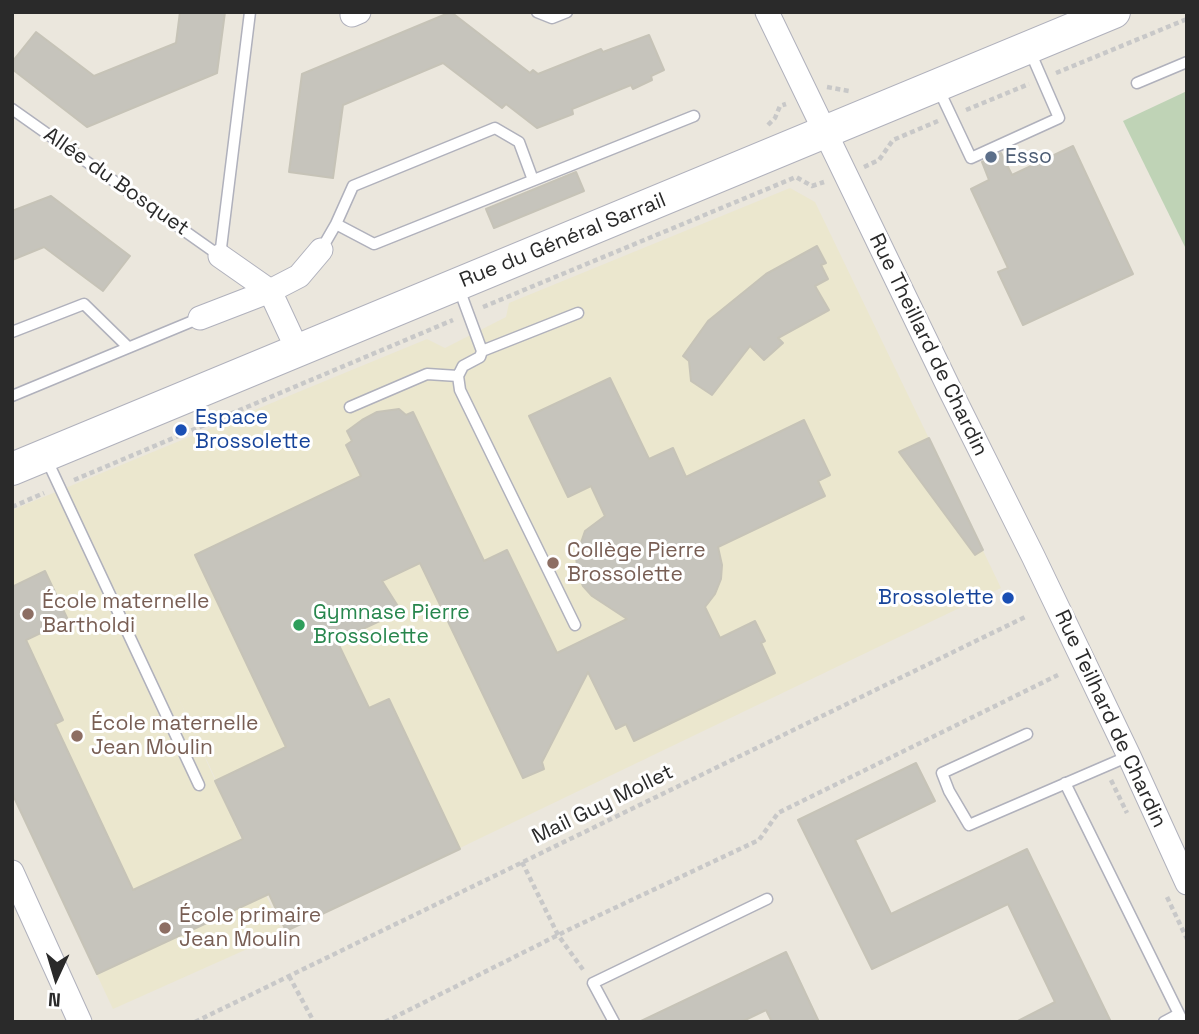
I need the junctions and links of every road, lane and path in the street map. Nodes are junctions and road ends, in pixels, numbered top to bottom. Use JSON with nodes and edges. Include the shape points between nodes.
{"nodes":[{"id":1,"x":250,"y":12,"type":"edge"},
{"id":2,"x":537,"y":12,"type":"edge"},
{"id":3,"x":567,"y":12,"type":"edge"},
{"id":4,"x":767,"y":12,"type":"edge"},
{"id":5,"x":1114,"y":12,"type":"edge"},
{"id":6,"x":1187,"y":19,"type":"edge"},
{"id":7,"x":1029,"y":47,"type":"junction"},
{"id":8,"x":1187,"y":62,"type":"edge"},
{"id":9,"x":1042,"y":78,"type":"junction"},
{"id":10,"x":1137,"y":83,"type":"dead end"},
{"id":11,"x":937,"y":86,"type":"junction"},
{"id":12,"x":12,"y":109,"type":"edge"},
{"id":13,"x":694,"y":116,"type":"dead end"},
{"id":14,"x":951,"y":116,"type":"junction"},
{"id":15,"x":824,"y":133,"type":"junction"},
{"id":16,"x":845,"y":175,"type":"junction"},
{"id":17,"x":533,"y":180,"type":"junction"},
{"id":18,"x":336,"y":225,"type":"junction"},
{"id":19,"x":321,"y":250,"type":"joint"},
{"id":20,"x":220,"y":256,"type":"junction"},
{"id":21,"x":270,"y":291,"type":"junction"},
{"id":22,"x":463,"y":299,"type":"junction"},
{"id":23,"x":578,"y":313,"type":"dead end"},
{"id":24,"x":200,"y":318,"type":"joint"},
{"id":25,"x":12,"y":332,"type":"edge"},
{"id":26,"x":128,"y":347,"type":"junction"},
{"id":27,"x":298,"y":351,"type":"junction"},
{"id":28,"x":482,"y":351,"type":"junction"},
{"id":29,"x":458,"y":376,"type":"junction"},
{"id":30,"x":12,"y":396,"type":"edge"},
{"id":31,"x":350,"y":407,"type":"dead end"},
{"id":32,"x":45,"y":456,"type":"junction"},
{"id":33,"x":12,"y":469,"type":"edge"},
{"id":34,"x":59,"y":487,"type":"junction"},
{"id":35,"x":12,"y":507,"type":"edge"},
{"id":36,"x":1033,"y":556,"type":"joint"},
{"id":37,"x":1025,"y":617,"type":"dead end"},
{"id":38,"x":575,"y":625,"type":"dead end"},
{"id":39,"x":1058,"y":675,"type":"dead end"},
{"id":40,"x":1027,"y":734,"type":"dead end"},
{"id":41,"x":1129,"y":755,"type":"junction"},
{"id":42,"x":1065,"y":783,"type":"junction"},
{"id":43,"x":199,"y":785,"type":"dead end"},
{"id":44,"x":522,"y":862,"type":"junction"},
{"id":45,"x":12,"y":872,"type":"edge"},
{"id":46,"x":1187,"y":883,"type":"edge"},
{"id":47,"x":767,"y":899,"type":"dead end"},
{"id":48,"x":558,"y":935,"type":"junction"},
{"id":49,"x":289,"y":976,"type":"junction"},
{"id":50,"x":593,"y":983,"type":"junction"},
{"id":51,"x":1181,"y":1018,"type":"edge"},
{"id":52,"x":80,"y":1022,"type":"edge"},
{"id":53,"x":195,"y":1022,"type":"edge"},
{"id":54,"x":314,"y":1022,"type":"edge"},
{"id":55,"x":385,"y":1022,"type":"edge"},
{"id":56,"x":614,"y":1022,"type":"edge"},
{"id":57,"x":1164,"y":1022,"type":"edge"}],
"edges":[{"from":1,"to":20,"type":"lane","name":"Allée du Bosquet"},
{"from":2,"to":3,"type":"lane","via":[[552,18]]},
{"from":4,"to":15,"type":"street","name":"Rue Theillard de Chardin"},
{"from":5,"to":7,"type":"main road","name":"Rue du Général Sarrail"},
{"from":6,"to":9,"type":"path"},
{"from":7,"to":9,"type":"lane"},
{"from":7,"to":11,"type":"main road","name":"Rue du Général Sarrail"},
{"from":8,"to":10,"type":"lane"},
{"from":9,"to":14,"type":"path"},
{"from":9,"to":14,"type":"lane","via":[[1059,118],[971,158]]},
{"from":11,"to":14,"type":"lane"},
{"from":11,"to":15,"type":"main road","name":"Rue du Général Sarrail"},
{"from":12,"to":20,"type":"lane","name":"Allée du Bosquet"},
{"from":13,"to":17,"type":"lane"},
{"from":14,"to":16,"type":"path","via":[[893,140],[879,160]]},
{"from":15,"to":16,"type":"street","name":"Rue Theillard de Chardin"},
{"from":15,"to":22,"type":"main road","name":"Rue du Général Sarrail"},
{"from":16,"to":22,"type":"path","via":[[812,186],[796,177]]},
{"from":16,"to":36,"type":"street","name":"Rue Theillard de Chardin"},
{"from":17,"to":18,"type":"lane","via":[[374,244]]},
{"from":17,"to":18,"type":"lane","via":[[519,142],[495,128],[353,186]]},
{"from":18,"to":19,"type":"lane"},
{"from":19,"to":21,"type":"street","via":[[299,276]]},
{"from":20,"to":21,"type":"street","name":"Allée du Bosquet"},
{"from":21,"to":24,"type":"street"},
{"from":21,"to":27,"type":"street","name":"Allée du Bosquet"},
{"from":22,"to":27,"type":"main road","name":"Rue du Général Sarrail"},
{"from":22,"to":28,"type":"lane"},
{"from":22,"to":34,"type":"path"},
{"from":23,"to":28,"type":"lane"},
{"from":24,"to":26,"type":"lane"},
{"from":25,"to":26,"type":"lane","via":[[84,304]]},
{"from":26,"to":30,"type":"lane"},
{"from":27,"to":32,"type":"main road","name":"Rue du Général Sarrail"},
{"from":28,"to":29,"type":"lane"},
{"from":29,"to":31,"type":"lane","via":[[428,374]]},
{"from":29,"to":38,"type":"lane","via":[[460,390]]},
{"from":32,"to":33,"type":"main road","name":"Rue du Général Sarrail"},
{"from":32,"to":34,"type":"lane"},
{"from":34,"to":35,"type":"path"},
{"from":34,"to":43,"type":"lane"},
{"from":36,"to":41,"type":"street","name":"Rue Teilhard de Chardin"},
{"from":37,"to":44,"type":"path","name":"Mail Guy Mollet"},
{"from":39,"to":48,"type":"path","via":[[778,813],[758,840]]},
{"from":40,"to":42,"type":"lane","via":[[942,773],[970,825]]},
{"from":41,"to":42,"type":"lane"},
{"from":41,"to":46,"type":"street","name":"Rue Teilhard de Chardin"},
{"from":42,"to":51,"type":"lane"},
{"from":44,"to":48,"type":"path"},
{"from":44,"to":49,"type":"path","name":"Mail Guy Mollet"},
{"from":45,"to":52,"type":"street"},
{"from":47,"to":50,"type":"lane"},
{"from":48,"to":50,"type":"path"},
{"from":48,"to":55,"type":"path"},
{"from":49,"to":53,"type":"path","name":"Mail Guy Mollet"},
{"from":49,"to":54,"type":"path"},
{"from":50,"to":56,"type":"lane"},
{"from":51,"to":57,"type":"lane"}]}
